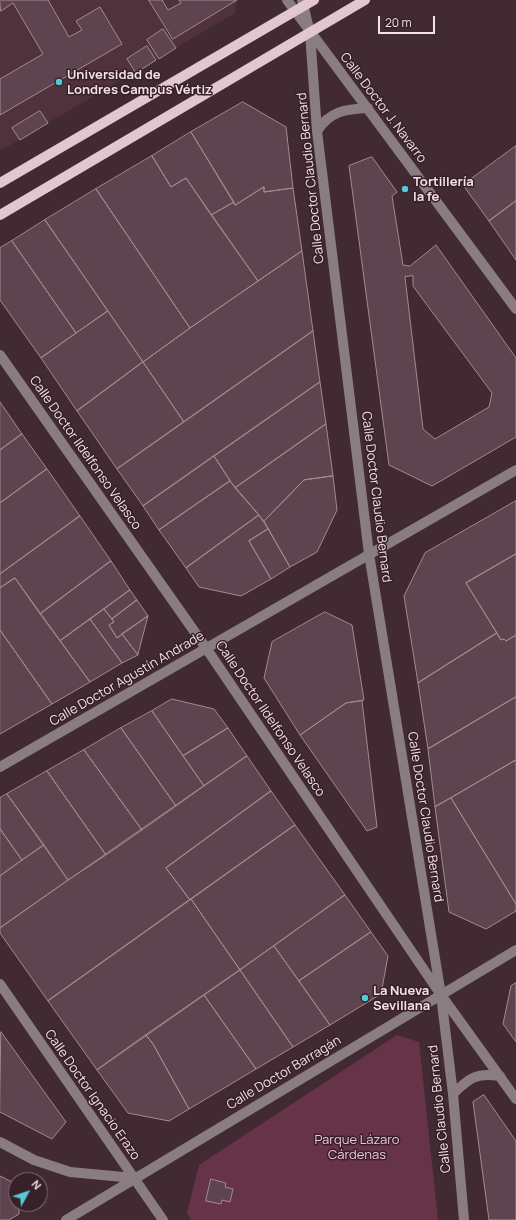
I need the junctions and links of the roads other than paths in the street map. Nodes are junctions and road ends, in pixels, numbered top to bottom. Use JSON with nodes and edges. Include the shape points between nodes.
{"nodes":[{"id":1,"x":287,"y":0,"type":"edge"},
{"id":2,"x":314,"y":0,"type":"edge"},
{"id":3,"x":365,"y":0,"type":"edge"},
{"id":4,"x":300,"y":6,"type":"edge"},
{"id":5,"x":310,"y":33,"type":"junction"},
{"id":6,"x":368,"y":108,"type":"junction"},
{"id":7,"x":317,"y":131,"type":"junction"},
{"id":8,"x":0,"y":183,"type":"edge"},
{"id":9,"x":0,"y":215,"type":"edge"},
{"id":10,"x":516,"y":309,"type":"edge"},
{"id":11,"x":0,"y":356,"type":"edge"},
{"id":12,"x":516,"y":470,"type":"edge"},
{"id":13,"x":369,"y":554,"type":"junction"},
{"id":14,"x":206,"y":648,"type":"junction"},
{"id":15,"x":0,"y":767,"type":"edge"},
{"id":16,"x":516,"y":950,"type":"edge"},
{"id":17,"x":0,"y":984,"type":"edge"},
{"id":18,"x":441,"y":995,"type":"junction"},
{"id":19,"x":500,"y":1076,"type":"junction"},
{"id":20,"x":453,"y":1094,"type":"junction"},
{"id":21,"x":516,"y":1099,"type":"edge"},
{"id":22,"x":0,"y":1142,"type":"edge"},
{"id":23,"x":134,"y":1178,"type":"junction"},
{"id":24,"x":66,"y":1220,"type":"edge"},
{"id":25,"x":163,"y":1220,"type":"edge"},
{"id":26,"x":464,"y":1220,"type":"edge"}],
"edges":[{"from":1,"to":4,"type":"street"},
{"from":2,"to":4,"type":"main road"},
{"from":3,"to":5,"type":"main road"},
{"from":4,"to":5,"type":"street","name":"Calle Doctor Claudio Bernard"},
{"from":4,"to":8,"type":"main road"},
{"from":5,"to":6,"type":"street","name":"Calle Doctor J. Navarro"},
{"from":5,"to":7,"type":"street","name":"Calle Doctor Claudio Bernard"},
{"from":5,"to":9,"type":"main road"},
{"from":6,"to":7,"type":"street","via":[[340,111],[326,119]]},
{"from":6,"to":10,"type":"street","name":"Calle Doctor J. Navarro"},
{"from":7,"to":13,"type":"street","name":"Calle Doctor Claudio Bernard"},
{"from":11,"to":14,"type":"street","name":"Calle Doctor Ildelfonso Velasco"},
{"from":12,"to":13,"type":"street","name":"Calle Doctor Agustín Andrade"},
{"from":13,"to":14,"type":"street","name":"Calle Doctor Agustín Andrade"},
{"from":13,"to":18,"type":"street","name":"Calle Doctor Claudio Bernard"},
{"from":14,"to":15,"type":"street","name":"Calle Doctor Agustín Andrade"},
{"from":14,"to":18,"type":"street","name":"Calle Doctor Ildelfonso Velasco"},
{"from":16,"to":18,"type":"street","name":"Calle Doctor Barragán"},
{"from":17,"to":23,"type":"street","name":"Calle Doctor Ignacio Erazo"},
{"from":18,"to":19,"type":"street","name":"Calle Doctor Ildelfonso Velasco"},
{"from":18,"to":20,"type":"street","name":"Calle Claudio Bernard"},
{"from":18,"to":23,"type":"street","name":"Calle Doctor Barragán"},
{"from":19,"to":20,"type":"street","via":[[478,1075]]},
{"from":19,"to":21,"type":"street","name":"Calle Doctor Ildelfonso Velasco"},
{"from":20,"to":26,"type":"street","name":"Calle Claudio Bernard"},
{"from":22,"to":23,"type":"street","via":[[34,1160],[70,1172]]},
{"from":23,"to":24,"type":"street","name":"Calle Doctor Barragán"},
{"from":23,"to":25,"type":"street","name":"Calle Doctor Ignacio Erazo"}]}
